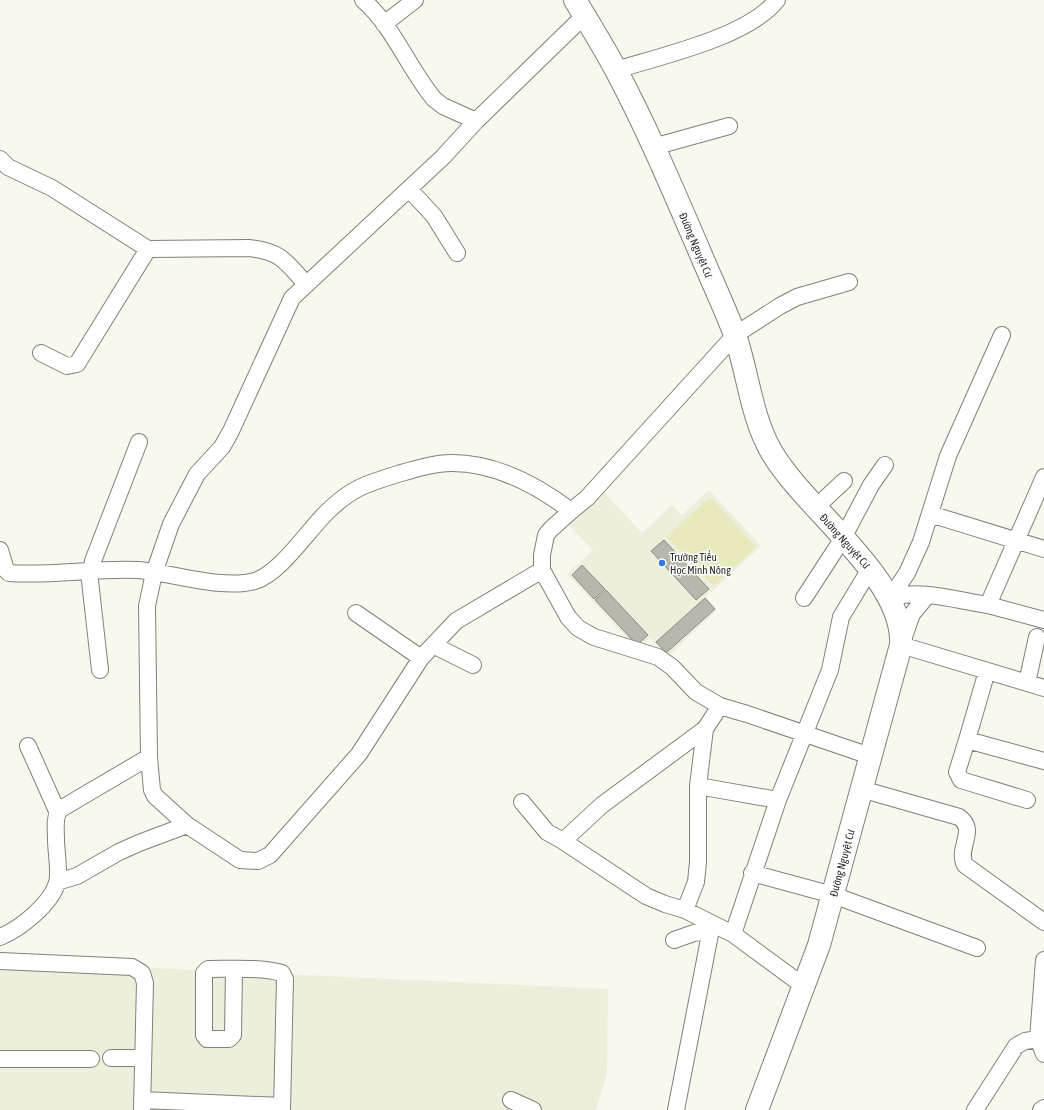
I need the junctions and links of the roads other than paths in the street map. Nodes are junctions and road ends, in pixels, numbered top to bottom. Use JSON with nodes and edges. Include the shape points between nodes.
{"nodes":[{"id":1,"x":363,"y":0,"type":"edge"},
{"id":2,"x":415,"y":0,"type":"edge"},
{"id":3,"x":777,"y":0,"type":"edge"},
{"id":4,"x":580,"y":8,"type":"edge"},
{"id":5,"x":384,"y":24,"type":"junction"},
{"id":6,"x":616,"y":70,"type":"junction"},
{"id":7,"x":476,"y":121,"type":"junction"},
{"id":8,"x":729,"y":126,"type":"dead end"},
{"id":9,"x":653,"y":147,"type":"junction"},
{"id":10,"x":3,"y":166,"type":"edge"},
{"id":11,"x":409,"y":189,"type":"junction"},
{"id":12,"x":148,"y":249,"type":"junction"},
{"id":13,"x":457,"y":253,"type":"dead end"},
{"id":14,"x":849,"y":282,"type":"dead end"},
{"id":15,"x":306,"y":284,"type":"junction"},
{"id":16,"x":735,"y":335,"type":"junction"},
{"id":17,"x":1002,"y":335,"type":"dead end"},
{"id":18,"x":41,"y":353,"type":"dead end"},
{"id":19,"x":139,"y":442,"type":"dead end"},
{"id":20,"x":885,"y":465,"type":"dead end"},
{"id":21,"x":1044,"y":477,"type":"edge"},
{"id":22,"x":844,"y":480,"type":"dead end"},
{"id":23,"x":815,"y":508,"type":"junction"},
{"id":24,"x":571,"y":511,"type":"junction"},
{"id":25,"x":930,"y":514,"type":"junction"},
{"id":26,"x":843,"y":538,"type":"junction"},
{"id":27,"x":1016,"y":541,"type":"junction"},
{"id":28,"x":1044,"y":549,"type":"edge"},
{"id":29,"x":0,"y":550,"type":"edge"},
{"id":30,"x":870,"y":569,"type":"junction"},
{"id":31,"x":542,"y":570,"type":"junction"},
{"id":32,"x":3,"y":571,"type":"edge"},
{"id":33,"x":90,"y":572,"type":"junction"},
{"id":34,"x":154,"y":573,"type":"junction"},
{"id":35,"x":927,"y":596,"type":"junction"},
{"id":36,"x":804,"y":598,"type":"dead end"},
{"id":37,"x":890,"y":598,"type":"junction"},
{"id":38,"x":988,"y":605,"type":"junction"},
{"id":39,"x":356,"y":613,"type":"dead end"},
{"id":40,"x":1044,"y":620,"type":"edge"},
{"id":41,"x":1037,"y":637,"type":"dead end"},
{"id":42,"x":433,"y":645,"type":"junction"},
{"id":43,"x":901,"y":645,"type":"junction"},
{"id":44,"x":421,"y":658,"type":"junction"},
{"id":45,"x":473,"y":665,"type":"dead end"},
{"id":46,"x":100,"y":670,"type":"dead end"},
{"id":47,"x":987,"y":671,"type":"junction"},
{"id":48,"x":1027,"y":683,"type":"junction"},
{"id":49,"x":1044,"y":688,"type":"edge"},
{"id":50,"x":720,"y":706,"type":"junction"},
{"id":51,"x":705,"y":729,"type":"junction"},
{"id":52,"x":805,"y":734,"type":"junction"},
{"id":53,"x":967,"y":740,"type":"junction"},
{"id":54,"x":28,"y":746,"type":"dead end"},
{"id":55,"x":870,"y":756,"type":"junction"},
{"id":56,"x":149,"y":757,"type":"junction"},
{"id":57,"x":1044,"y":761,"type":"edge"},
{"id":58,"x":698,"y":786,"type":"junction"},
{"id":59,"x":861,"y":789,"type":"junction"},
{"id":60,"x":778,"y":800,"type":"junction"},
{"id":61,"x":1027,"y":800,"type":"dead end"},
{"id":62,"x":522,"y":802,"type":"dead end"},
{"id":63,"x":58,"y":813,"type":"junction"},
{"id":64,"x":187,"y":825,"type":"junction"},
{"id":65,"x":564,"y":841,"type":"junction"},
{"id":66,"x":752,"y":873,"type":"junction"},
{"id":67,"x":57,"y":882,"type":"junction"},
{"id":68,"x":833,"y":895,"type":"junction"},
{"id":69,"x":685,"y":910,"type":"junction"},
{"id":70,"x":1044,"y":922,"type":"edge"},
{"id":71,"x":712,"y":927,"type":"junction"},
{"id":72,"x":733,"y":934,"type":"junction"},
{"id":73,"x":0,"y":937,"type":"edge"},
{"id":74,"x":674,"y":940,"type":"dead end"},
{"id":75,"x":977,"y":948,"type":"dead end"},
{"id":76,"x":1044,"y":960,"type":"edge"},
{"id":77,"x":0,"y":961,"type":"edge"},
{"id":78,"x":234,"y":969,"type":"dead end"},
{"id":79,"x":805,"y":987,"type":"junction"},
{"id":80,"x":1041,"y":1038,"type":"edge"},
{"id":81,"x":1044,"y":1054,"type":"edge"},
{"id":82,"x":111,"y":1058,"type":"dead end"},
{"id":83,"x":143,"y":1058,"type":"junction"},
{"id":84,"x":0,"y":1059,"type":"edge"},
{"id":85,"x":91,"y":1059,"type":"dead end"},
{"id":86,"x":511,"y":1100,"type":"dead end"},
{"id":87,"x":142,"y":1105,"type":"edge"},
{"id":88,"x":282,"y":1108,"type":"edge"},
{"id":89,"x":1044,"y":1108,"type":"edge"},
{"id":90,"x":533,"y":1110,"type":"edge"},
{"id":91,"x":676,"y":1110,"type":"edge"},
{"id":92,"x":757,"y":1110,"type":"edge"},
{"id":93,"x":975,"y":1110,"type":"edge"},
{"id":94,"x":1041,"y":1110,"type":"edge"}],
"edges":[{"from":1,"to":5,"type":"street","via":[[374,9]]},
{"from":2,"to":5,"type":"street"},
{"from":3,"to":6,"type":"street","via":[[748,24],[723,36]]},
{"from":4,"to":6,"type":"highway","name":"Đường Nguyệt Cư"},
{"from":4,"to":7,"type":"street"},
{"from":5,"to":7,"type":"street","via":[[434,98],[444,106]]},
{"from":6,"to":9,"type":"highway","name":"Đường Nguyệt Cư"},
{"from":7,"to":11,"type":"street"},
{"from":8,"to":9,"type":"street"},
{"from":9,"to":16,"type":"highway","name":"Đường Nguyệt Cư"},
{"from":10,"to":12,"type":"street","via":[[52,188]]},
{"from":11,"to":13,"type":"street","via":[[434,216]]},
{"from":11,"to":15,"type":"street"},
{"from":12,"to":15,"type":"street","via":[[263,250],[281,256]]},
{"from":12,"to":18,"type":"street","via":[[77,364],[67,366]]},
{"from":14,"to":16,"type":"street","via":[[797,297]]},
{"from":15,"to":34,"type":"street","via":[[292,298],[222,447],[197,474],[171,524]]},
{"from":16,"to":23,"type":"highway","name":"Đường Nguyệt Cư","via":[[761,430],[781,466]]},
{"from":16,"to":24,"type":"street","via":[[588,498]]},
{"from":17,"to":25,"type":"street","via":[[948,456]]},
{"from":19,"to":33,"type":"street"},
{"from":20,"to":26,"type":"street"},
{"from":21,"to":27,"type":"street"},
{"from":22,"to":23,"type":"street"},
{"from":23,"to":26,"type":"highway","name":"Đường Nguyệt Cư"},
{"from":24,"to":31,"type":"street","via":[[546,536]]},
{"from":24,"to":34,"type":"street","via":[[548,494],[503,473],[464,464],[434,466],[380,480],[346,494],[278,566],[262,579],[241,583]]},
{"from":25,"to":27,"type":"street"},
{"from":25,"to":37,"type":"street","via":[[907,573]]},
{"from":26,"to":30,"type":"highway","name":"Đường Nguyệt Cư"},
{"from":26,"to":36,"type":"street"},
{"from":27,"to":28,"type":"street"},
{"from":27,"to":38,"type":"street"},
{"from":29,"to":32,"type":"street"},
{"from":30,"to":37,"type":"highway","name":"Đường Nguyệt Cư"},
{"from":30,"to":52,"type":"street","via":[[842,617],[830,670]]},
{"from":31,"to":42,"type":"street","via":[[456,621]]},
{"from":31,"to":50,"type":"street","via":[[568,617],[578,628],[594,637],[658,657],[672,667],[696,692]]},
{"from":32,"to":33,"type":"street"},
{"from":33,"to":34,"type":"street","via":[[126,570]]},
{"from":33,"to":46,"type":"street"},
{"from":34,"to":56,"type":"street","via":[[147,606]]},
{"from":35,"to":37,"type":"street","via":[[908,595]]},
{"from":35,"to":38,"type":"street"},
{"from":35,"to":43,"type":"street","via":[[912,614]]},
{"from":37,"to":43,"type":"highway","name":"Đường Nguyệt Cư","via":[[900,626]]},
{"from":38,"to":40,"type":"street"},
{"from":39,"to":44,"type":"street"},
{"from":41,"to":48,"type":"street"},
{"from":42,"to":44,"type":"street"},
{"from":42,"to":45,"type":"street"},
{"from":43,"to":47,"type":"street"},
{"from":43,"to":55,"type":"highway","name":"Đường Nguyệt Cư"},
{"from":44,"to":64,"type":"street","via":[[360,754],[270,855],[258,861],[240,860]]},
{"from":47,"to":48,"type":"street"},
{"from":47,"to":53,"type":"street"},
{"from":48,"to":49,"type":"street"},
{"from":50,"to":51,"type":"street"},
{"from":50,"to":52,"type":"street"},
{"from":51,"to":58,"type":"street"},
{"from":51,"to":65,"type":"street","via":[[602,805]]},
{"from":52,"to":55,"type":"street"},
{"from":52,"to":60,"type":"street"},
{"from":53,"to":57,"type":"street"},
{"from":53,"to":61,"type":"street","via":[[957,772],[961,780]]},
{"from":54,"to":63,"type":"street"},
{"from":55,"to":59,"type":"highway","name":"Đường Nguyệt Cư"},
{"from":56,"to":63,"type":"street","via":[[62,807]]},
{"from":56,"to":64,"type":"street","via":[[152,790],[155,796]]},
{"from":58,"to":60,"type":"street"},
{"from":58,"to":69,"type":"street","via":[[696,882]]},
{"from":59,"to":68,"type":"highway","name":"Đường Nguyệt Cư"},
{"from":59,"to":70,"type":"street","via":[[963,819],[968,833],[963,853],[965,865]]},
{"from":60,"to":66,"type":"street"},
{"from":62,"to":65,"type":"street","via":[[547,832]]},
{"from":63,"to":67,"type":"street","via":[[55,822]]},
{"from":64,"to":67,"type":"street","via":[[139,843],[76,876]]},
{"from":65,"to":69,"type":"street","via":[[646,896]]},
{"from":66,"to":68,"type":"street"},
{"from":66,"to":72,"type":"street"},
{"from":67,"to":73,"type":"street","via":[[48,899],[26,921],[12,932]]},
{"from":68,"to":75,"type":"street"},
{"from":68,"to":79,"type":"highway","name":"Đường Nguyệt Cư"},
{"from":69,"to":71,"type":"street"},
{"from":71,"to":72,"type":"street"},
{"from":71,"to":74,"type":"street"},
{"from":71,"to":91,"type":"street"},
{"from":72,"to":79,"type":"street"},
{"from":76,"to":80,"type":"street"},
{"from":77,"to":83,"type":"street","via":[[132,967],[142,972],[145,983]]},
{"from":78,"to":88,"type":"street","via":[[282,973]]},
{"from":79,"to":92,"type":"highway","name":"Đường Nguyệt Cư"},
{"from":80,"to":81,"type":"street"},
{"from":80,"to":93,"type":"street","via":[[1025,1041],[1016,1046]]},
{"from":82,"to":83,"type":"street"},
{"from":83,"to":87,"type":"street"},
{"from":84,"to":85,"type":"street"},
{"from":86,"to":90,"type":"street"},
{"from":87,"to":88,"type":"street"},
{"from":89,"to":94,"type":"street"}]}
